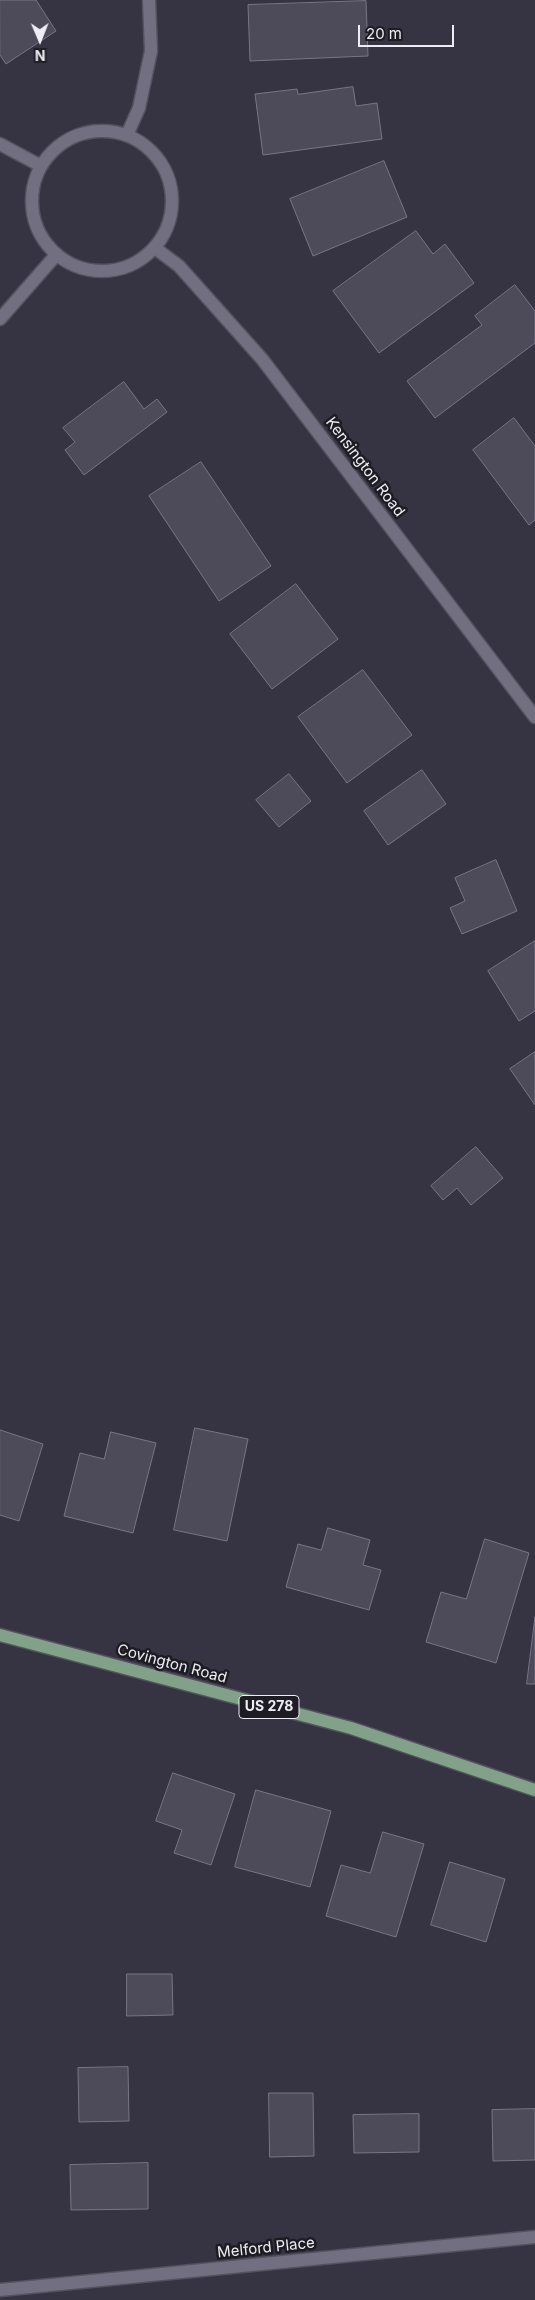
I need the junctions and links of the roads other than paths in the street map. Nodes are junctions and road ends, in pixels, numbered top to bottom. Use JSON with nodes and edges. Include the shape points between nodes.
{"nodes":[{"id":1,"x":149,"y":0,"type":"edge"},
{"id":2,"x":127,"y":135,"type":"junction"},
{"id":3,"x":0,"y":144,"type":"edge"},
{"id":4,"x":41,"y":166,"type":"junction"},
{"id":5,"x":155,"y":248,"type":"junction"},
{"id":6,"x":56,"y":255,"type":"junction"},
{"id":7,"x":0,"y":319,"type":"edge"},
{"id":8,"x":535,"y":717,"type":"edge"},
{"id":9,"x":0,"y":1635,"type":"edge"},
{"id":10,"x":535,"y":1790,"type":"edge"},
{"id":11,"x":535,"y":2237,"type":"edge"},
{"id":12,"x":0,"y":2290,"type":"edge"}],
"edges":[{"from":1,"to":2,"type":"street","via":[[151,51],[140,108]]},
{"from":2,"to":4,"type":"street","via":[[108,131],[88,132],[69,139]]},
{"from":2,"to":5,"type":"street","via":[[147,147],[162,164],[171,184],[173,207],[168,229]]},
{"from":3,"to":4,"type":"street"},
{"from":4,"to":6,"type":"street","via":[[33,189],[32,214],[41,236]]},
{"from":5,"to":6,"type":"street","via":[[139,262],[118,270],[96,272],[75,266]]},
{"from":5,"to":8,"type":"street","name":"Kensington Road","via":[[179,266],[262,359]]},
{"from":6,"to":7,"type":"street"},
{"from":9,"to":10,"type":"main road","name":"Covington Road","number":"US 278","via":[[351,1728]]},
{"from":11,"to":12,"type":"street","name":"Melford Place"}]}
